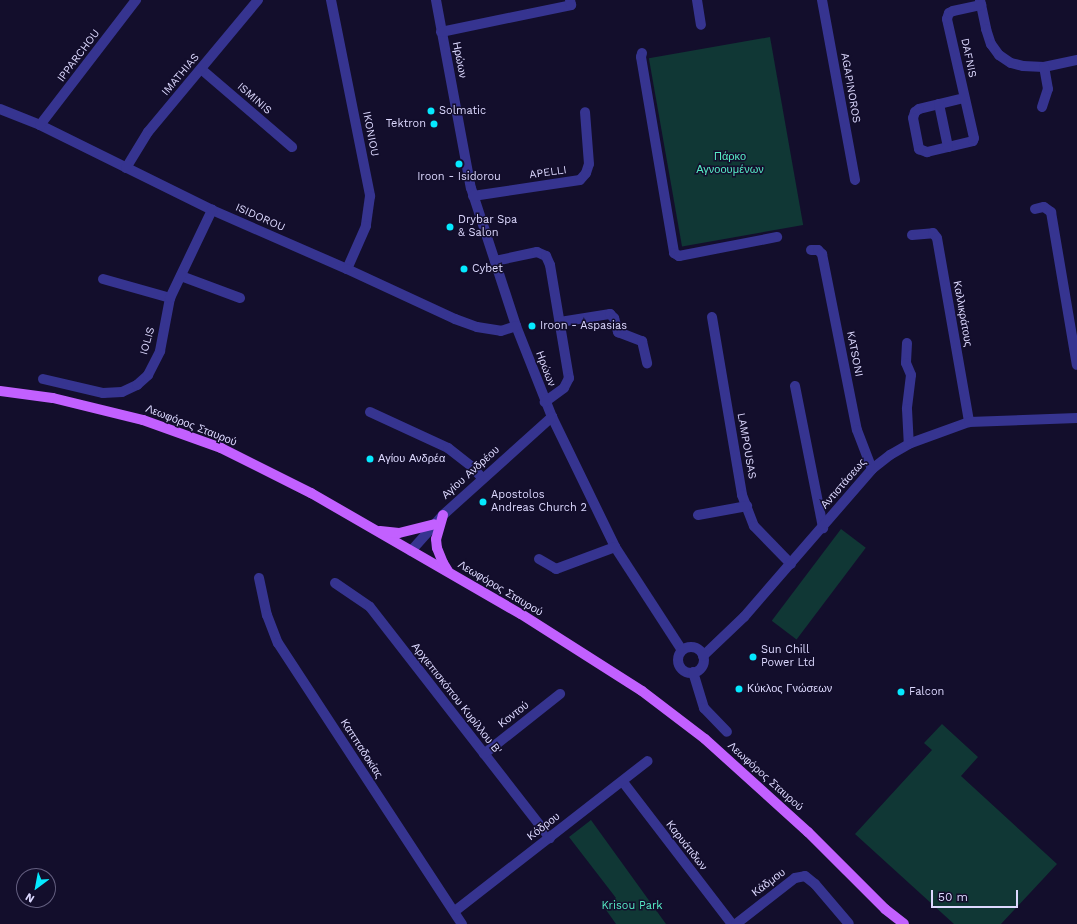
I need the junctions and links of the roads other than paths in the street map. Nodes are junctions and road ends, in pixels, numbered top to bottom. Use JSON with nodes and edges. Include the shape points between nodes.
{"nodes":[{"id":1,"x":136,"y":0,"type":"edge"},
{"id":2,"x":258,"y":0,"type":"edge"},
{"id":3,"x":332,"y":0,"type":"edge"},
{"id":4,"x":436,"y":0,"type":"edge"},
{"id":5,"x":570,"y":0,"type":"edge"},
{"id":6,"x":696,"y":0,"type":"edge"},
{"id":7,"x":822,"y":0,"type":"edge"},
{"id":8,"x":981,"y":2,"type":"edge"},
{"id":9,"x":701,"y":25,"type":"dead end"},
{"id":10,"x":442,"y":32,"type":"junction"},
{"id":11,"x":642,"y":54,"type":"dead end"},
{"id":12,"x":1077,"y":60,"type":"edge"},
{"id":13,"x":1044,"y":66,"type":"junction"},
{"id":14,"x":201,"y":69,"type":"junction"},
{"id":15,"x":964,"y":98,"type":"junction"},
{"id":16,"x":939,"y":104,"type":"junction"},
{"id":17,"x":1042,"y":107,"type":"dead end"},
{"id":18,"x":0,"y":108,"type":"edge"},
{"id":19,"x":585,"y":112,"type":"dead end"},
{"id":20,"x":40,"y":125,"type":"junction"},
{"id":21,"x":292,"y":147,"type":"dead end"},
{"id":22,"x":948,"y":147,"type":"junction"},
{"id":23,"x":126,"y":168,"type":"junction"},
{"id":24,"x":855,"y":180,"type":"dead end"},
{"id":25,"x":473,"y":196,"type":"junction"},
{"id":26,"x":1035,"y":208,"type":"dead end"},
{"id":27,"x":212,"y":210,"type":"junction"},
{"id":28,"x":912,"y":235,"type":"dead end"},
{"id":29,"x":777,"y":237,"type":"dead end"},
{"id":30,"x":811,"y":250,"type":"dead end"},
{"id":31,"x":495,"y":261,"type":"junction"},
{"id":32,"x":347,"y":269,"type":"junction"},
{"id":33,"x":181,"y":276,"type":"junction"},
{"id":34,"x":103,"y":279,"type":"dead end"},
{"id":35,"x":170,"y":298,"type":"junction"},
{"id":36,"x":240,"y":298,"type":"dead end"},
{"id":37,"x":712,"y":317,"type":"dead end"},
{"id":38,"x":560,"y":322,"type":"junction"},
{"id":39,"x":516,"y":326,"type":"junction"},
{"id":40,"x":907,"y":343,"type":"dead end"},
{"id":41,"x":647,"y":363,"type":"dead end"},
{"id":42,"x":1077,"y":365,"type":"edge"},
{"id":43,"x":43,"y":379,"type":"dead end"},
{"id":44,"x":795,"y":386,"type":"dead end"},
{"id":45,"x":0,"y":390,"type":"edge"},
{"id":46,"x":16,"y":393,"type":"junction"},
{"id":47,"x":0,"y":394,"type":"edge"},
{"id":48,"x":545,"y":402,"type":"junction"},
{"id":49,"x":370,"y":412,"type":"dead end"},
{"id":50,"x":552,"y":417,"type":"junction"},
{"id":51,"x":1077,"y":418,"type":"edge"},
{"id":52,"x":969,"y":422,"type":"junction"},
{"id":53,"x":909,"y":444,"type":"junction"},
{"id":54,"x":872,"y":469,"type":"junction"},
{"id":55,"x":482,"y":478,"type":"junction"},
{"id":56,"x":747,"y":506,"type":"junction"},
{"id":57,"x":443,"y":515,"type":"junction"},
{"id":58,"x":698,"y":515,"type":"dead end"},
{"id":59,"x":434,"y":524,"type":"junction"},
{"id":60,"x":823,"y":528,"type":"junction"},
{"id":61,"x":376,"y":530,"type":"junction"},
{"id":62,"x":614,"y":547,"type":"junction"},
{"id":63,"x":411,"y":551,"type":"junction"},
{"id":64,"x":539,"y":559,"type":"dead end"},
{"id":65,"x":791,"y":564,"type":"junction"},
{"id":66,"x":450,"y":573,"type":"junction"},
{"id":67,"x":259,"y":578,"type":"dead end"},
{"id":68,"x":335,"y":583,"type":"dead end"},
{"id":69,"x":682,"y":650,"type":"junction"},
{"id":70,"x":703,"y":656,"type":"junction"},
{"id":71,"x":693,"y":672,"type":"junction"},
{"id":72,"x":560,"y":694,"type":"dead end"},
{"id":73,"x":727,"y":732,"type":"dead end"},
{"id":74,"x":484,"y":754,"type":"junction"},
{"id":75,"x":648,"y":761,"type":"dead end"},
{"id":76,"x":623,"y":782,"type":"junction"},
{"id":77,"x":550,"y":838,"type":"junction"},
{"id":78,"x":455,"y":911,"type":"junction"},
{"id":79,"x":462,"y":924,"type":"edge"},
{"id":80,"x":732,"y":924,"type":"edge"},
{"id":81,"x":736,"y":924,"type":"edge"},
{"id":82,"x":849,"y":924,"type":"edge"},
{"id":83,"x":904,"y":924,"type":"edge"}],
"edges":[{"from":1,"to":20,"type":"street","name":"IPPARCHOU"},
{"from":2,"to":14,"type":"street","name":"IMATHIAS"},
{"from":3,"to":32,"type":"street","name":"IKONIOU","via":[[370,196],[366,226]]},
{"from":4,"to":10,"type":"street","name":"Ηρώων"},
{"from":5,"to":10,"type":"street","via":[[571,5]]},
{"from":6,"to":9,"type":"street"},
{"from":7,"to":24,"type":"street","name":"AGAPINOROS"},
{"from":8,"to":13,"type":"street","via":[[991,44],[999,55],[1011,63],[1023,66]]},
{"from":8,"to":15,"type":"street","name":"DAFNIS","via":[[953,11],[947,19]]},
{"from":10,"to":25,"type":"street","name":"Ηρώων"},
{"from":11,"to":29,"type":"street","via":[[674,253],[679,256]]},
{"from":12,"to":13,"type":"street"},
{"from":13,"to":17,"type":"street","via":[[1048,89]]},
{"from":14,"to":21,"type":"street","name":"ISMINIS"},
{"from":14,"to":23,"type":"street","name":"IMATHIAS","via":[[148,132]]},
{"from":15,"to":16,"type":"street"},
{"from":15,"to":22,"type":"street","name":"DAFNIS","via":[[973,141]]},
{"from":16,"to":22,"type":"street"},
{"from":16,"to":22,"type":"street","via":[[915,112],[913,118],[919,149],[927,152]]},
{"from":18,"to":20,"type":"street","name":"ISIDOROU"},
{"from":19,"to":25,"type":"street","name":"APELLI","via":[[589,164],[586,174],[580,180]]},
{"from":20,"to":23,"type":"street","name":"ISIDOROU"},
{"from":23,"to":27,"type":"street","name":"ISIDOROU"},
{"from":25,"to":31,"type":"street","name":"Ηρώων"},
{"from":26,"to":42,"type":"street","via":[[1044,207],[1051,212]]},
{"from":27,"to":32,"type":"street","name":"ISIDOROU"},
{"from":27,"to":33,"type":"street","name":"IOLIS"},
{"from":28,"to":52,"type":"street","name":"Καλλικράτους","via":[[933,233],[937,238]]},
{"from":30,"to":54,"type":"street","name":"KATSONI","via":[[818,250],[822,254],[857,430]]},
{"from":31,"to":38,"type":"street","via":[[537,252],[546,256],[550,265]]},
{"from":31,"to":39,"type":"street","name":"Ηρώων"},
{"from":32,"to":39,"type":"street","name":"ISIDOROU","via":[[477,328],[501,331]]},
{"from":33,"to":35,"type":"street","name":"IOLIS"},
{"from":33,"to":36,"type":"street"},
{"from":34,"to":35,"type":"street"},
{"from":35,"to":43,"type":"street","name":"IOLIS","via":[[160,351],[148,375],[137,385],[122,392],[103,393]]},
{"from":37,"to":56,"type":"street","name":"LAMPOUSAS","via":[[742,495]]},
{"from":38,"to":41,"type":"street","via":[[610,314],[614,318],[618,332],[642,341]]},
{"from":38,"to":48,"type":"street","via":[[569,378],[564,388]]},
{"from":39,"to":48,"type":"street","name":"Ηρώων"},
{"from":40,"to":53,"type":"street","via":[[906,363],[911,375],[906,409]]},
{"from":44,"to":60,"type":"street"},
{"from":45,"to":46,"type":"main road","name":"Λεωφόρος Σταυρού"},
{"from":46,"to":47,"type":"main road","name":"Λεωφόρος Σταυρού"},
{"from":46,"to":61,"type":"main road","name":"Λεωφόρος Σταυρού","via":[[53,398],[143,420],[221,448],[311,493]]},
{"from":48,"to":50,"type":"street","name":"Ηρώων"},
{"from":49,"to":55,"type":"street","via":[[448,448]]},
{"from":50,"to":55,"type":"street","name":"Αγίου Ανδρέου"},
{"from":50,"to":62,"type":"street","name":"Ηρώων"},
{"from":51,"to":52,"type":"street","name":"Αντιστάσεως"},
{"from":52,"to":53,"type":"street","name":"Αντιστάσεως"},
{"from":53,"to":54,"type":"street","name":"Αντιστάσεως"},
{"from":54,"to":60,"type":"street","name":"Αντιστάσεως"},
{"from":55,"to":57,"type":"street","name":"Αγίου Ανδρέου"},
{"from":56,"to":58,"type":"street"},
{"from":56,"to":65,"type":"street","name":"LAMPOUSAS","via":[[754,526]]},
{"from":57,"to":59,"type":"street","name":"Αγίου Ανδρέου"},
{"from":57,"to":66,"type":"main road","via":[[436,539],[437,548]]},
{"from":59,"to":61,"type":"main road","via":[[399,533]]},
{"from":59,"to":63,"type":"street","name":"Αγίου Ανδρέου"},
{"from":60,"to":65,"type":"street","name":"Αντιστάσεως"},
{"from":61,"to":63,"type":"main road","name":"Λεωφόρος Σταυρού"},
{"from":62,"to":64,"type":"street","via":[[556,570]]},
{"from":62,"to":69,"type":"street","name":"Ηρώων"},
{"from":63,"to":66,"type":"main road","name":"Λεωφόρος Σταυρού"},
{"from":65,"to":70,"type":"street","name":"Αντιστάσεως","via":[[744,617]]},
{"from":66,"to":83,"type":"main road","name":"Λεωφόρος Σταυρού","via":[[521,614],[666,708],[705,739],[808,832],[885,909]]},
{"from":67,"to":78,"type":"street","name":"Καππαδοκίας","via":[[267,615],[278,643]]},
{"from":68,"to":74,"type":"street","name":"Αρχιεπισκόπου Κυρίλλου Β'","via":[[370,607]]},
{"from":69,"to":70,"type":"street","via":[[694,647]]},
{"from":69,"to":71,"type":"street","via":[[678,657],[679,665],[685,671]]},
{"from":70,"to":71,"type":"street","via":[[700,668]]},
{"from":71,"to":73,"type":"street","via":[[704,708]]},
{"from":72,"to":74,"type":"street","name":"Κοντού"},
{"from":74,"to":77,"type":"street","name":"Αρχιεπισκόπου Κυρίλλου Β'"},
{"from":75,"to":76,"type":"street","name":"Κόδρου"},
{"from":76,"to":77,"type":"street","name":"Κόδρου"},
{"from":76,"to":80,"type":"street","name":"Καρυάτιδων"},
{"from":77,"to":78,"type":"street","name":"Κόδρου"},
{"from":78,"to":79,"type":"street","name":"Καππαδοκίας"},
{"from":81,"to":82,"type":"street","name":"Κάδμου","via":[[794,878],[805,876]]}]}
